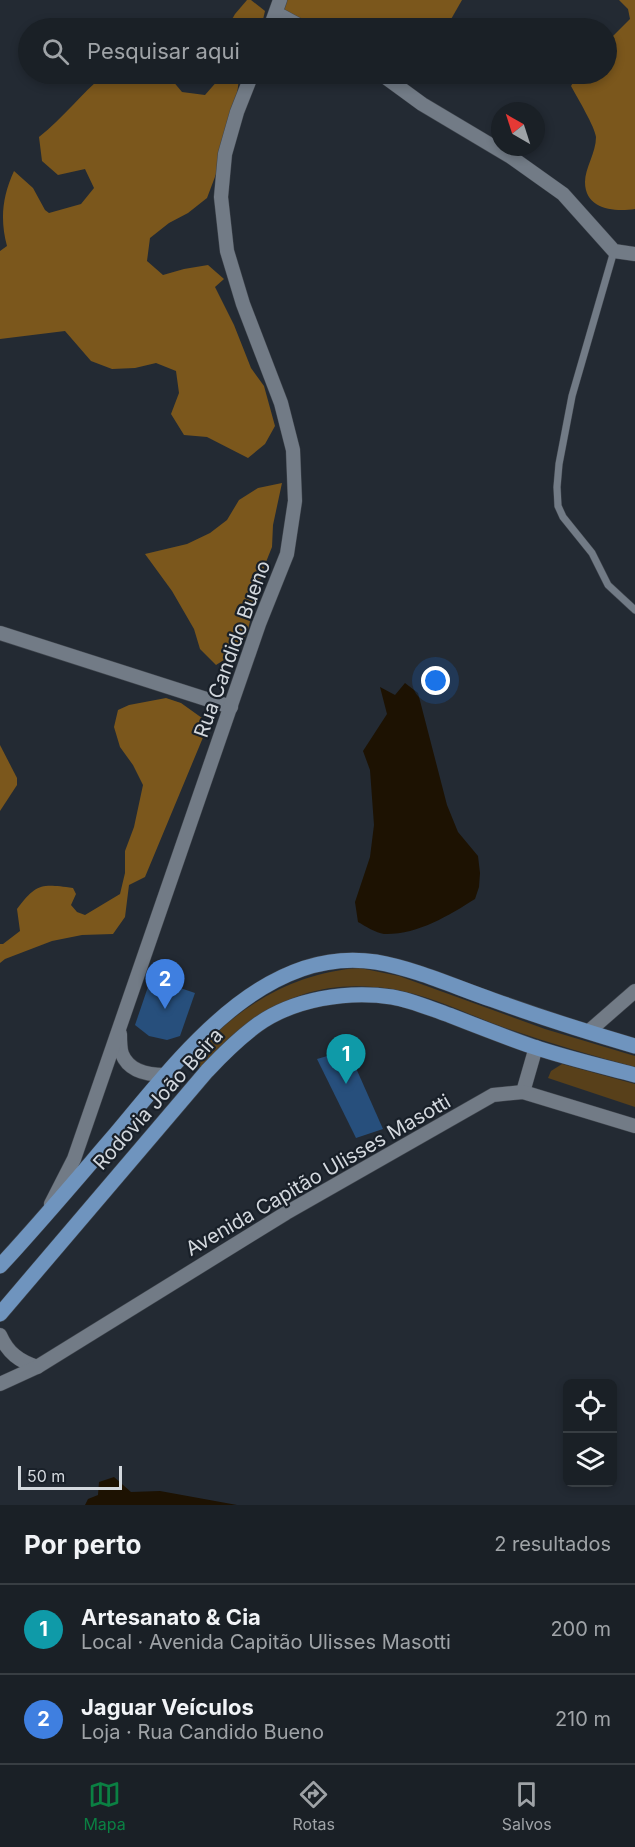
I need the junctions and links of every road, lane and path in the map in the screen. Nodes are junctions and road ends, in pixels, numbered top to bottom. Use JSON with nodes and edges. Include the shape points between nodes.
{"nodes":[{"id":1,"x":278,"y":6,"type":"edge"},
{"id":2,"x":292,"y":18,"type":"edge"},
{"id":3,"x":248,"y":84,"type":"edge"},
{"id":4,"x":395,"y":84,"type":"edge"},
{"id":5,"x":614,"y":251,"type":"junction"},
{"id":6,"x":635,"y":255,"type":"edge"},
{"id":7,"x":635,"y":610,"type":"edge"},
{"id":8,"x":0,"y":633,"type":"edge"},
{"id":9,"x":231,"y":707,"type":"junction"},
{"id":10,"x":635,"y":992,"type":"edge"},
{"id":11,"x":119,"y":1032,"type":"junction"},
{"id":12,"x":588,"y":1032,"type":"junction"},
{"id":13,"x":635,"y":1046,"type":"edge"},
{"id":14,"x":536,"y":1047,"type":"junction"},
{"id":15,"x":635,"y":1074,"type":"edge"},
{"id":16,"x":165,"y":1075,"type":"junction"},
{"id":17,"x":523,"y":1092,"type":"junction"},
{"id":18,"x":635,"y":1126,"type":"edge"},
{"id":19,"x":41,"y":1222,"type":"junction"},
{"id":20,"x":0,"y":1266,"type":"edge"},
{"id":21,"x":0,"y":1314,"type":"edge"},
{"id":22,"x":0,"y":1335,"type":"edge"},
{"id":23,"x":38,"y":1367,"type":"junction"},
{"id":24,"x":0,"y":1384,"type":"edge"}],
"edges":[{"from":1,"to":2,"type":"street"},
{"from":3,"to":9,"type":"street","name":"Rua Candido Bueno","via":[[225,153],[220,197],[227,251],[281,403],[293,450],[295,501],[286,554]]},
{"from":4,"to":5,"type":"street","via":[[563,194]]},
{"from":5,"to":6,"type":"street"},
{"from":5,"to":7,"type":"lane","via":[[572,396],[556,487],[563,517],[592,553],[608,585]]},
{"from":8,"to":9,"type":"street"},
{"from":9,"to":11,"type":"street","name":"Rua Candido Bueno"},
{"from":10,"to":12,"type":"street"},
{"from":11,"to":16,"type":"street","via":[[123,1055],[133,1067],[148,1075]]},
{"from":11,"to":19,"type":"street","name":"Rua Candido Bueno","via":[[74,1159]]},
{"from":12,"to":13,"type":"main road","name":"Rodovia João Beira"},
{"from":12,"to":16,"type":"main road","name":"Rodovia João Beira","via":[[404,968],[349,960],[304,969],[258,991],[210,1026]]},
{"from":14,"to":15,"type":"main road","name":"Rodovia João Beira"},
{"from":14,"to":17,"type":"street"},
{"from":14,"to":21,"type":"main road","name":"Rodovia João Beira","via":[[393,997],[335,997],[282,1011],[230,1046]]},
{"from":16,"to":19,"type":"main road","name":"Rodovia João Beira"},
{"from":17,"to":18,"type":"street","name":"Avenida Capitão Ulisses Masotti"},
{"from":17,"to":23,"type":"street","name":"Avenida Capitão Ulisses Masotti","via":[[493,1095],[396,1150],[286,1213]]},
{"from":19,"to":20,"type":"main road","name":"Rodovia João Beira"},
{"from":22,"to":23,"type":"street","via":[[10,1353]]},
{"from":23,"to":24,"type":"street","name":"Avenida Capitão Ulisses Masotti"}]}
